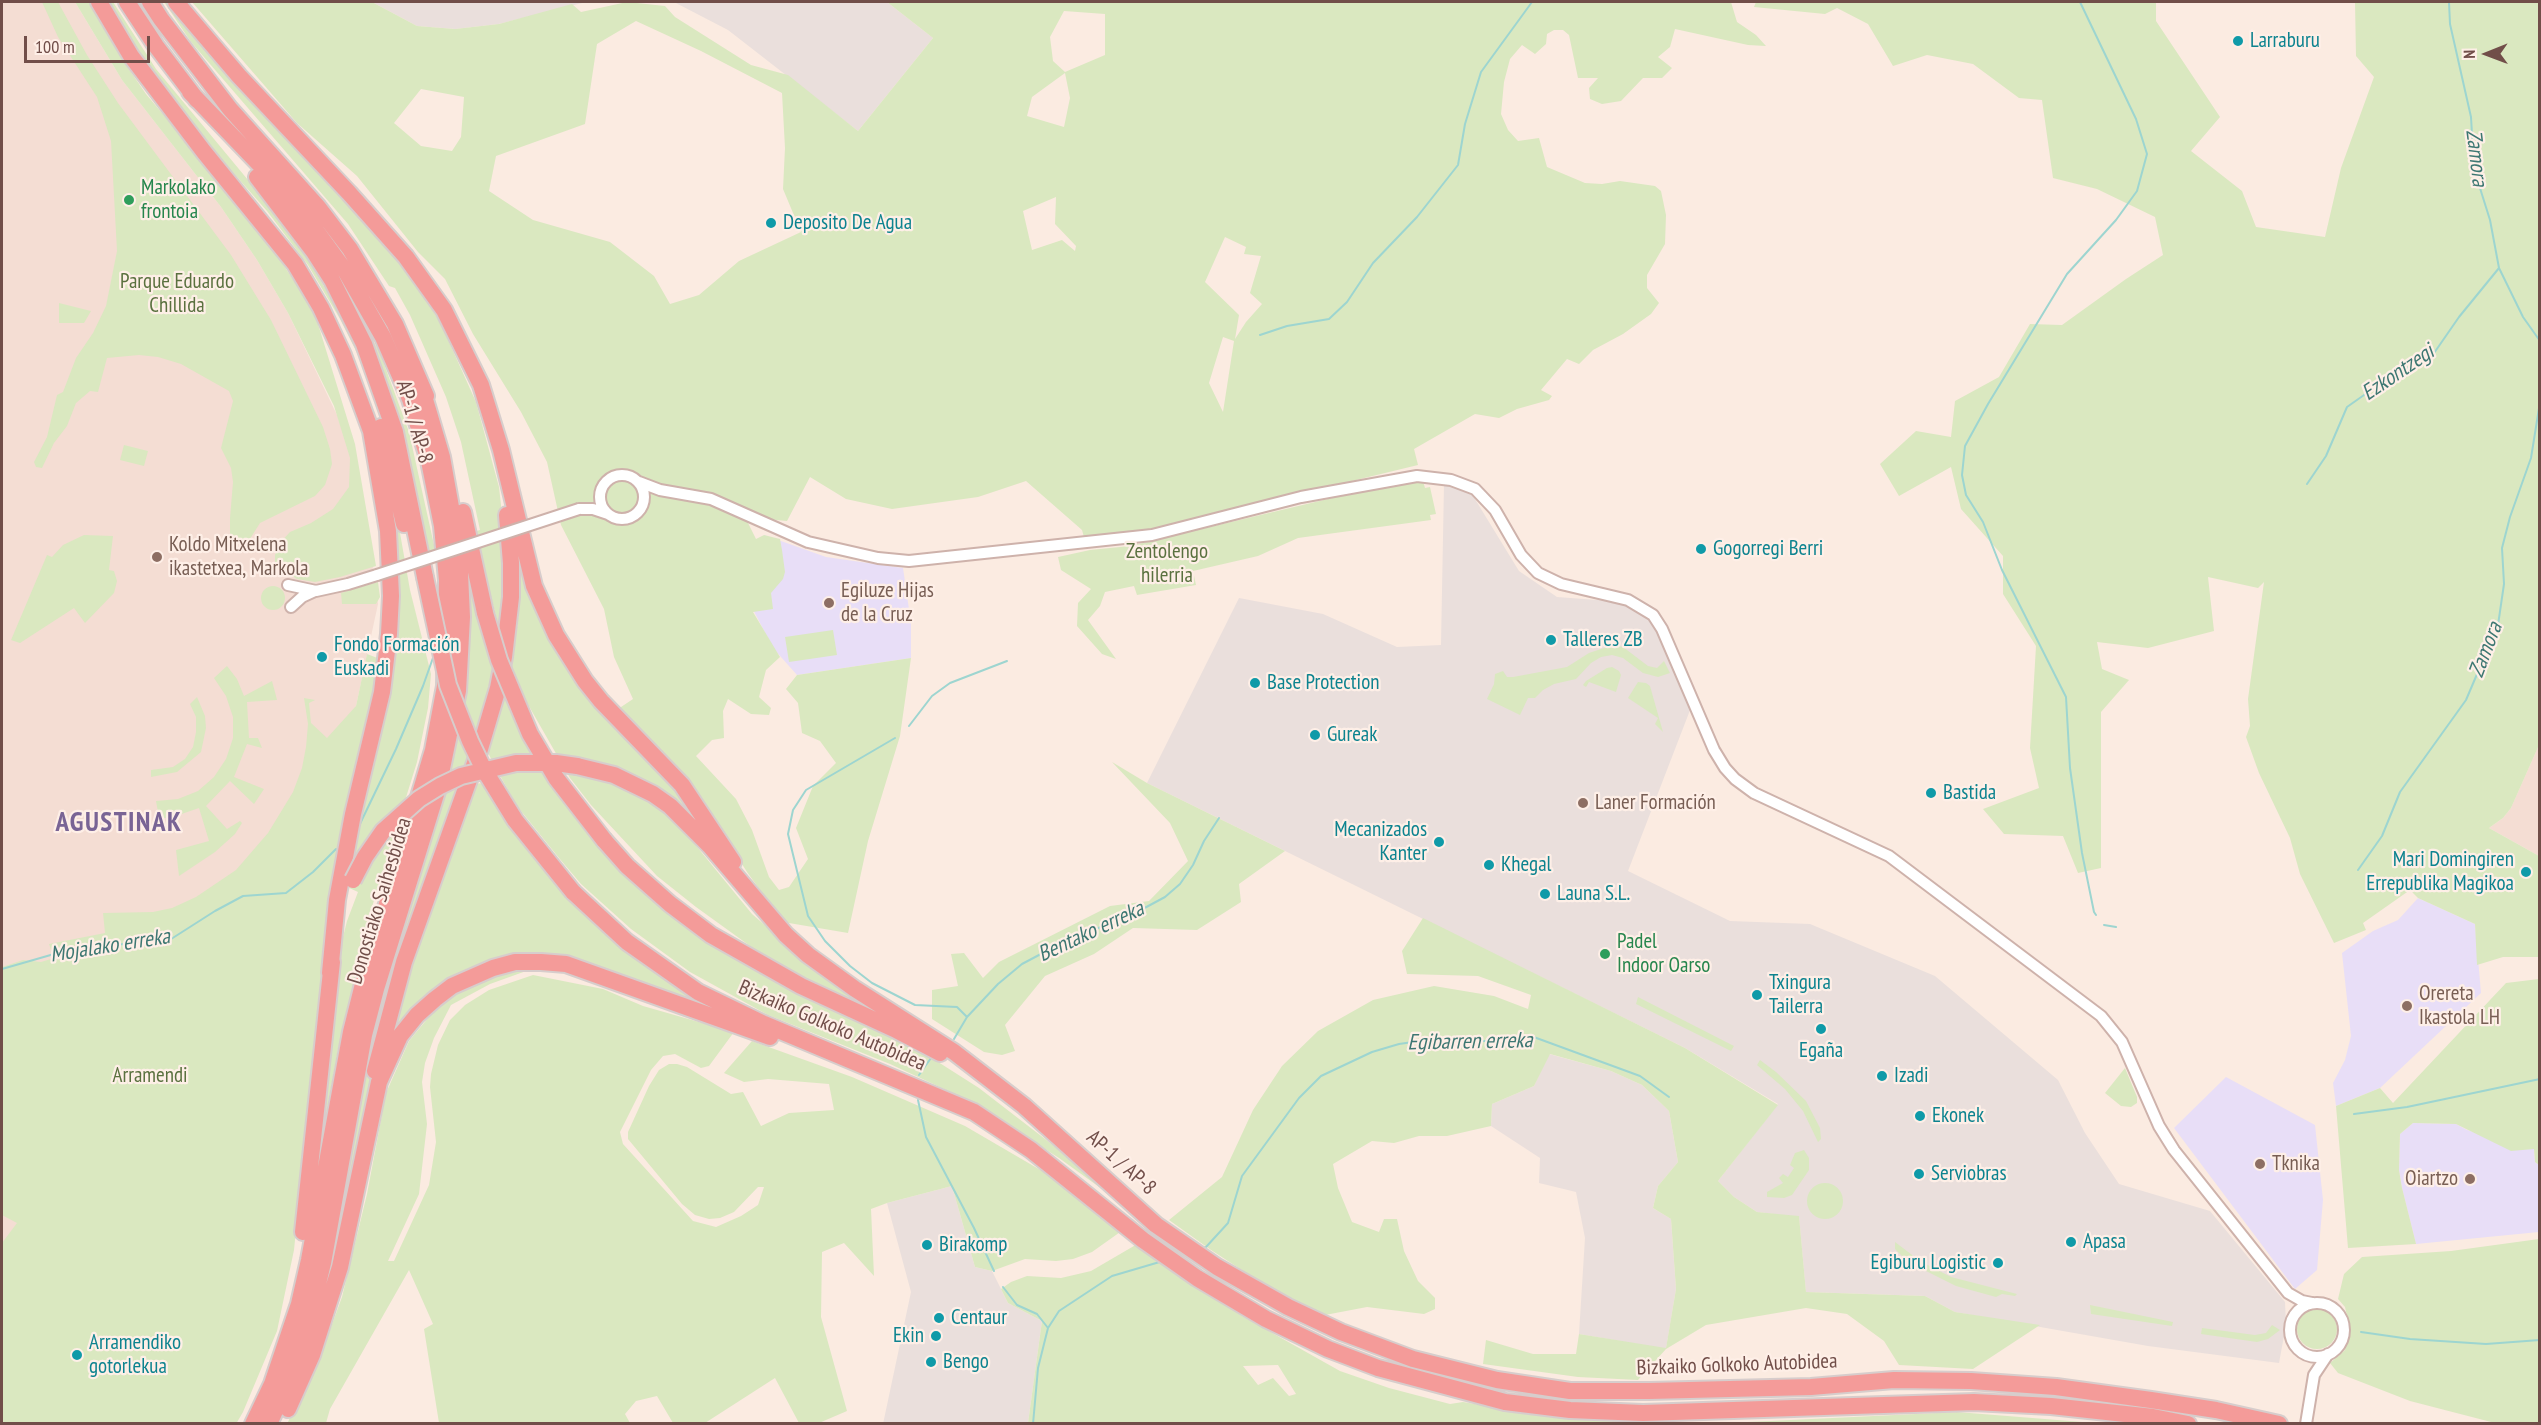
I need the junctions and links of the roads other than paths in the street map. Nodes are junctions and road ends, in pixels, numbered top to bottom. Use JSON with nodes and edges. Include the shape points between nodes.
{"nodes":[{"id":1,"x":99,"y":2,"type":"edge"},
{"id":2,"x":127,"y":2,"type":"edge"},
{"id":3,"x":150,"y":2,"type":"edge"},
{"id":4,"x":176,"y":2,"type":"edge"},
{"id":5,"x":190,"y":92,"type":"junction"},
{"id":6,"x":178,"y":118,"type":"junction"},
{"id":7,"x":421,"y":386,"type":"junction"},
{"id":8,"x":501,"y":450,"type":"junction"},
{"id":9,"x":639,"y":482,"type":"junction"},
{"id":10,"x":600,"y":491,"type":"junction"},
{"id":11,"x":668,"y":492,"type":"junction"},
{"id":12,"x":642,"y":506,"type":"junction"},
{"id":13,"x":579,"y":509,"type":"junction"},
{"id":14,"x":610,"y":515,"type":"junction"},
{"id":15,"x":420,"y":578,"type":"junction"},
{"id":16,"x":288,"y":585,"type":"dead end"},
{"id":17,"x":315,"y":591,"type":"junction"},
{"id":18,"x":291,"y":607,"type":"dead end"},
{"id":19,"x":604,"y":840,"type":"joint"},
{"id":20,"x":766,"y":913,"type":"junction"},
{"id":21,"x":330,"y":973,"type":"junction"},
{"id":22,"x":820,"y":1047,"type":"junction"},
{"id":23,"x":998,"y":1086,"type":"junction"},
{"id":24,"x":361,"y":1161,"type":"junction"},
{"id":25,"x":1082,"y":1189,"type":"joint"},
{"id":26,"x":1217,"y":1267,"type":"joint"},
{"id":27,"x":2285,"y":1289,"type":"junction"},
{"id":28,"x":2312,"y":1303,"type":"junction"},
{"id":29,"x":2293,"y":1319,"type":"junction"},
{"id":30,"x":2301,"y":1351,"type":"junction"},
{"id":31,"x":2330,"y":1353,"type":"junction"},
{"id":32,"x":2312,"y":1380,"type":"junction"},
{"id":33,"x":252,"y":1424,"type":"edge"},
{"id":34,"x":269,"y":1424,"type":"edge"},
{"id":35,"x":280,"y":1424,"type":"edge"},
{"id":36,"x":2188,"y":1424,"type":"edge"},
{"id":37,"x":2279,"y":1424,"type":"edge"},
{"id":38,"x":2306,"y":1424,"type":"edge"}],
"edges":[{"from":1,"to":6,"type":"highway","via":[[131,56]]},
{"from":2,"to":5,"type":"highway","name":"AP-1 / AP-8"},
{"from":3,"to":7,"type":"highway","name":"AP-1 / AP-8","via":[[230,109],[318,207],[350,249],[395,324]]},
{"from":4,"to":8,"type":"highway","via":[[238,76],[406,257],[444,310],[481,385]]},
{"from":5,"to":15,"type":"highway","name":"AP-1 / AP-8","via":[[296,226],[332,280],[354,323],[395,432]]},
{"from":5,"to":33,"type":"highway","name":"Donostiako Saihesbidea","via":[[320,235],[383,337],[410,399],[429,461],[442,526],[447,580],[445,686],[434,750],[351,1032],[299,1304],[272,1384]]},
{"from":6,"to":15,"type":"highway","via":[[260,210],[300,260],[328,305],[381,427]]},
{"from":6,"to":21,"type":"highway","via":[[295,264],[321,308],[358,390],[371,432],[386,509],[391,596],[386,659],[337,900]]},
{"from":7,"to":19,"type":"highway","name":"AP-1 / AP-8","bridge":true,"via":[[441,428],[499,660],[530,734],[556,778]]},
{"from":7,"to":34,"type":"highway","name":"Donostiako Saihesbidea","via":[[445,468],[459,552],[462,617],[458,691],[438,788],[364,1035],[312,1309]]},
{"from":8,"to":20,"type":"highway","via":[[534,586],[555,635],[601,701],[692,798]]},
{"from":8,"to":24,"type":"highway","via":[[511,563],[502,668],[487,727],[389,1014],[369,1099]]},
{"from":9,"to":10,"type":"street","via":[[627,475],[613,476]]},
{"from":9,"to":11,"type":"street"},
{"from":9,"to":12,"type":"street","via":[[644,492]]},
{"from":10,"to":13,"type":"street"},
{"from":10,"to":14,"type":"street","via":[[602,505]]},
{"from":11,"to":12,"type":"street"},
{"from":11,"to":27,"type":"street","via":[[718,502],[808,542],[909,561],[1152,535],[1301,497],[1408,477],[1431,476],[1475,489],[1495,510],[1521,555],[1538,573],[1561,584],[1628,600],[1653,615],[1714,750],[1740,783],[1889,856],[2101,1016],[2128,1054],[2166,1139]]},
{"from":12,"to":14,"type":"street","via":[[630,518]]},
{"from":13,"to":14,"type":"street"},
{"from":13,"to":17,"type":"street","bridge":true,"via":[[377,575]]},
{"from":15,"to":22,"type":"highway","name":"Bizkaiko Golkoko Autobidea","bridge":true,"via":[[436,650],[470,741],[500,797],[573,892],[627,942],[698,992]]},
{"from":16,"to":17,"type":"street"},
{"from":17,"to":18,"type":"street"},
{"from":19,"to":23,"type":"highway","name":"Bizkaiko Golkoko Autobidea","via":[[661,897],[711,935]]},
{"from":20,"to":21,"type":"highway","bridge":true,"via":[[685,819],[653,794],[598,770],[556,763],[516,763],[461,776],[419,799],[383,831],[353,880]]},
{"from":20,"to":23,"type":"highway","via":[[830,973],[928,1034]]},
{"from":21,"to":33,"type":"highway","via":[[300,1255],[280,1341]]},
{"from":22,"to":24,"type":"highway","via":[[798,1047],[566,964],[504,965],[452,986],[417,1015],[400,1036],[379,1082]]},
{"from":22,"to":25,"type":"highway","name":"Bizkaiko Golkoko Autobidea","via":[[974,1112]]},
{"from":23,"to":26,"type":"highway","name":"AP-1 / AP-8","via":[[1156,1225]]},
{"from":24,"to":35,"type":"highway","via":[[340,1267],[326,1314]]},
{"from":25,"to":36,"type":"highway","name":"AP-1 / AP-8","via":[[1197,1278],[1266,1318],[1328,1349],[1378,1368],[1505,1402],[1643,1413],[1974,1402],[2051,1406]]},
{"from":26,"to":37,"type":"highway","name":"Bizkaiko Golkoko Autobidea","via":[[1341,1332],[1413,1359],[1497,1380],[1559,1389],[1649,1391],[1811,1387],[1894,1380],[1971,1381],[2056,1387],[2216,1410]]},
{"from":27,"to":28,"type":"street","via":[[2297,1299]]},
{"from":27,"to":29,"type":"street"},
{"from":28,"to":29,"type":"street","via":[[2300,1309]]},
{"from":28,"to":31,"type":"street","via":[[2331,1307],[2342,1321],[2342,1339]]},
{"from":29,"to":30,"type":"street","via":[[2291,1335]]},
{"from":30,"to":31,"type":"street","via":[[2318,1356]]},
{"from":30,"to":32,"type":"street"},
{"from":31,"to":32,"type":"street"},
{"from":32,"to":38,"type":"street"}]}
